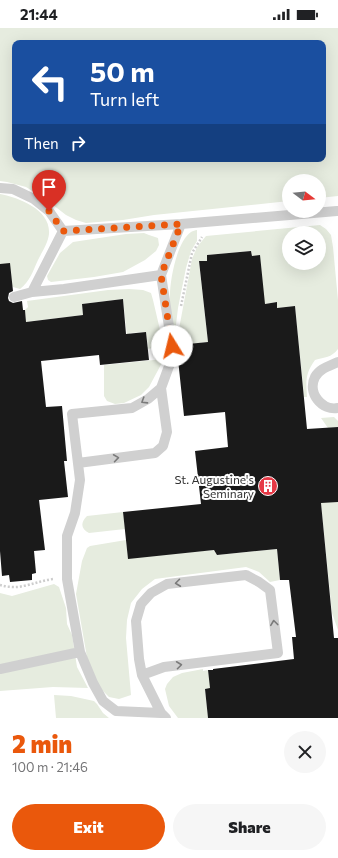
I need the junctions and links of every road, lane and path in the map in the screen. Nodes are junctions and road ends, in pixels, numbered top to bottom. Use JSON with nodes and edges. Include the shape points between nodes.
{"nodes":[{"id":1,"x":0,"y":188,"type":"edge"},
{"id":2,"x":338,"y":214,"type":"edge"},
{"id":3,"x":212,"y":221,"type":"junction"},
{"id":4,"x":181,"y":224,"type":"junction"},
{"id":5,"x":63,"y":231,"type":"junction"},
{"id":6,"x":161,"y":275,"type":"junction"},
{"id":7,"x":32,"y":292,"type":"junction"},
{"id":8,"x":14,"y":297,"type":"dead end"},
{"id":9,"x":180,"y":313,"type":"dead end"},
{"id":10,"x":172,"y":346,"type":"dead end"},
{"id":11,"x":172,"y":358,"type":"dead end"},
{"id":12,"x":338,"y":362,"type":"edge"},
{"id":13,"x":161,"y":388,"type":"junction"},
{"id":14,"x":338,"y":408,"type":"edge"},
{"id":15,"x":78,"y":463,"type":"junction"},
{"id":16,"x":67,"y":579,"type":"junction"},
{"id":17,"x":0,"y":585,"type":"edge"},
{"id":18,"x":80,"y":652,"type":"junction"},
{"id":19,"x":0,"y":669,"type":"edge"},
{"id":20,"x":142,"y":675,"type":"junction"},
{"id":21,"x":163,"y":715,"type":"edge"}],
"edges":[{"from":1,"to":5,"type":"lane","via":[[13,189],[34,200],[49,211]]},
{"from":2,"to":3,"type":"lane"},
{"from":3,"to":4,"type":"lane"},
{"from":3,"to":9,"type":"path","via":[[192,253]]},
{"from":4,"to":5,"type":"lane"},
{"from":4,"to":6,"type":"lane"},
{"from":5,"to":7,"type":"lane"},
{"from":6,"to":7,"type":"lane"},
{"from":6,"to":10,"type":"lane"},
{"from":7,"to":8,"type":"lane"},
{"from":11,"to":13,"type":"lane"},
{"from":12,"to":14,"type":"lane","via":[[322,369],[315,378],[313,388],[316,398],[323,405]]},
{"from":13,"to":15,"type":"lane","one_way":true,"via":[[132,408],[72,414]]},
{"from":15,"to":13,"type":"lane","one_way":true,"via":[[155,453],[163,446],[167,432]]},
{"from":15,"to":16,"type":"lane","via":[[80,480],[75,513],[67,536]]},
{"from":16,"to":17,"type":"path","via":[[46,580],[22,587]]},
{"from":16,"to":18,"type":"lane"},
{"from":18,"to":19,"type":"lane"},
{"from":18,"to":21,"type":"lane","via":[[103,701],[116,711]]},
{"from":20,"to":20,"type":"lane","one_way":true,"via":[[164,667],[278,653],[270,590],[246,575],[167,584],[151,593],[141,604],[136,621]]},
{"from":20,"to":21,"type":"lane"}]}
